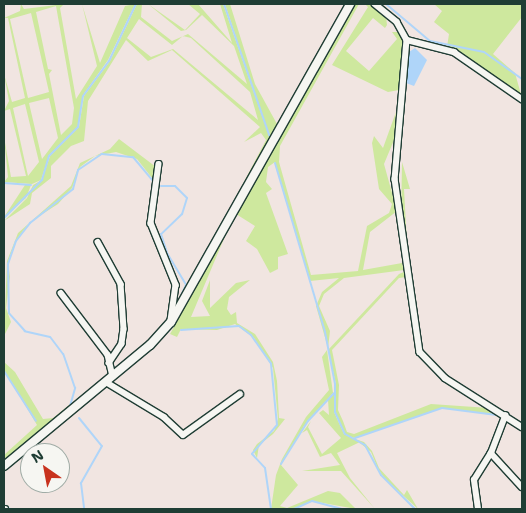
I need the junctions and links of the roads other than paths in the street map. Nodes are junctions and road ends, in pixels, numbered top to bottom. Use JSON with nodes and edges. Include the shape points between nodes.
{"nodes":[{"id":1,"x":350,"y":4,"type":"edge"},
{"id":2,"x":375,"y":4,"type":"edge"},
{"id":3,"x":407,"y":40,"type":"junction"},
{"id":4,"x":522,"y":99,"type":"edge"},
{"id":5,"x":158,"y":164,"type":"dead end"},
{"id":6,"x":98,"y":242,"type":"dead end"},
{"id":7,"x":61,"y":293,"type":"dead end"},
{"id":8,"x":171,"y":322,"type":"junction"},
{"id":9,"x":109,"y":363,"type":"junction"},
{"id":10,"x":113,"y":376,"type":"junction"},
{"id":11,"x":106,"y":382,"type":"junction"},
{"id":12,"x":240,"y":394,"type":"dead end"},
{"id":13,"x":506,"y":416,"type":"junction"},
{"id":14,"x":522,"y":427,"type":"edge"},
{"id":15,"x":491,"y":453,"type":"junction"},
{"id":16,"x":4,"y":466,"type":"edge"},
{"id":17,"x":522,"y":487,"type":"edge"},
{"id":18,"x":478,"y":509,"type":"edge"}],
"edges":[{"from":1,"to":8,"type":"street"},
{"from":2,"to":3,"type":"street","via":[[397,22]]},
{"from":3,"to":4,"type":"street","via":[[454,52]]},
{"from":3,"to":13,"type":"street","via":[[395,179],[417,344],[432,368]]},
{"from":5,"to":8,"type":"street","via":[[151,223],[176,285]]},
{"from":6,"to":9,"type":"street","via":[[121,284],[122,344]]},
{"from":7,"to":9,"type":"street","via":[[79,313]]},
{"from":8,"to":10,"type":"street"},
{"from":9,"to":10,"type":"street"},
{"from":10,"to":11,"type":"street"},
{"from":11,"to":12,"type":"street","via":[[164,418],[183,435]]},
{"from":11,"to":16,"type":"street"},
{"from":13,"to":14,"type":"street"},
{"from":13,"to":15,"type":"street"},
{"from":15,"to":17,"type":"street"},
{"from":15,"to":18,"type":"street","via":[[474,480]]}]}
